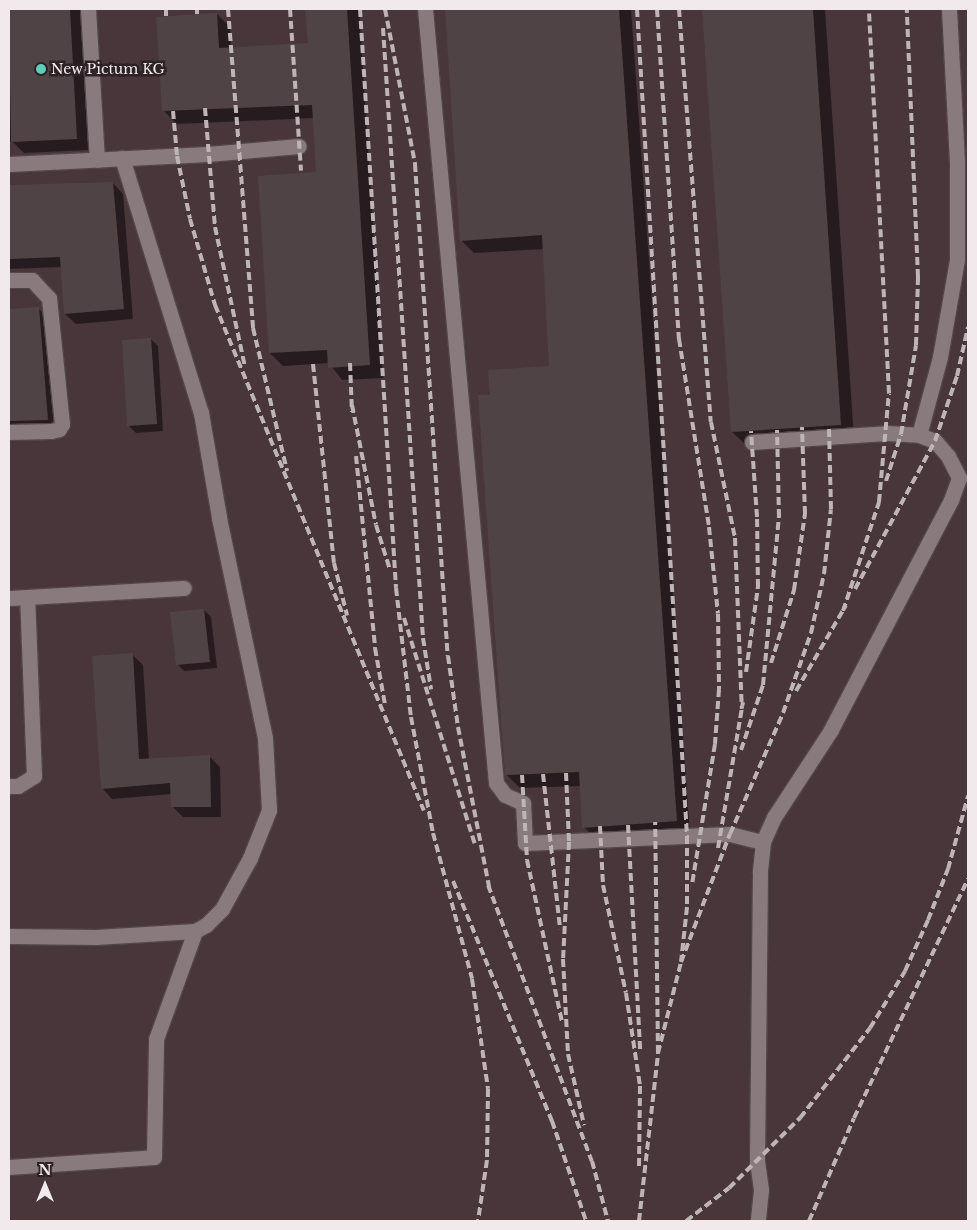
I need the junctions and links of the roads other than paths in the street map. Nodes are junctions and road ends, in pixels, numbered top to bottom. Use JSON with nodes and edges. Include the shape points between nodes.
{"nodes":[{"id":1,"x":88,"y":9,"type":"edge"},
{"id":2,"x":425,"y":9,"type":"edge"},
{"id":3,"x":949,"y":9,"type":"edge"},
{"id":4,"x":299,"y":146,"type":"dead end"},
{"id":5,"x":122,"y":158,"type":"junction"},
{"id":6,"x":98,"y":160,"type":"junction"},
{"id":7,"x":9,"y":164,"type":"edge"},
{"id":8,"x":9,"y":280,"type":"edge"},
{"id":9,"x":9,"y":432,"type":"edge"},
{"id":10,"x":919,"y":435,"type":"junction"},
{"id":11,"x":752,"y":442,"type":"dead end"},
{"id":12,"x":184,"y":588,"type":"dead end"},
{"id":13,"x":27,"y":597,"type":"junction"},
{"id":14,"x":9,"y":598,"type":"edge"},
{"id":15,"x":9,"y":786,"type":"edge"},
{"id":16,"x":764,"y":842,"type":"junction"},
{"id":17,"x":195,"y":931,"type":"junction"},
{"id":18,"x":9,"y":936,"type":"edge"},
{"id":19,"x":9,"y":1167,"type":"edge"},
{"id":20,"x":758,"y":1221,"type":"edge"}],
"edges":[{"from":1,"to":6,"type":"lane"},
{"from":2,"to":16,"type":"lane","via":[[496,783],[505,795],[523,803],[525,843],[730,834]]},
{"from":3,"to":10,"type":"lane","via":[[957,162],[957,260],[940,357]]},
{"from":4,"to":5,"type":"lane"},
{"from":5,"to":6,"type":"lane"},
{"from":5,"to":17,"type":"lane","via":[[201,413],[265,738],[269,810],[250,858],[222,909]]},
{"from":6,"to":7,"type":"lane"},
{"from":8,"to":9,"type":"lane","via":[[32,280],[48,298],[62,424],[59,429],[51,431]]},
{"from":10,"to":11,"type":"lane","via":[[877,434]]},
{"from":10,"to":16,"type":"lane","via":[[935,441],[956,471],[959,478],[951,500],[831,730],[774,817]]},
{"from":12,"to":13,"type":"lane"},
{"from":13,"to":14,"type":"lane"},
{"from":13,"to":15,"type":"lane","via":[[34,776],[18,786]]},
{"from":16,"to":20,"type":"lane","via":[[760,873],[758,1161],[761,1190]]},
{"from":17,"to":18,"type":"lane","via":[[96,937]]},
{"from":17,"to":19,"type":"lane","via":[[156,1039],[154,1158]]}]}
